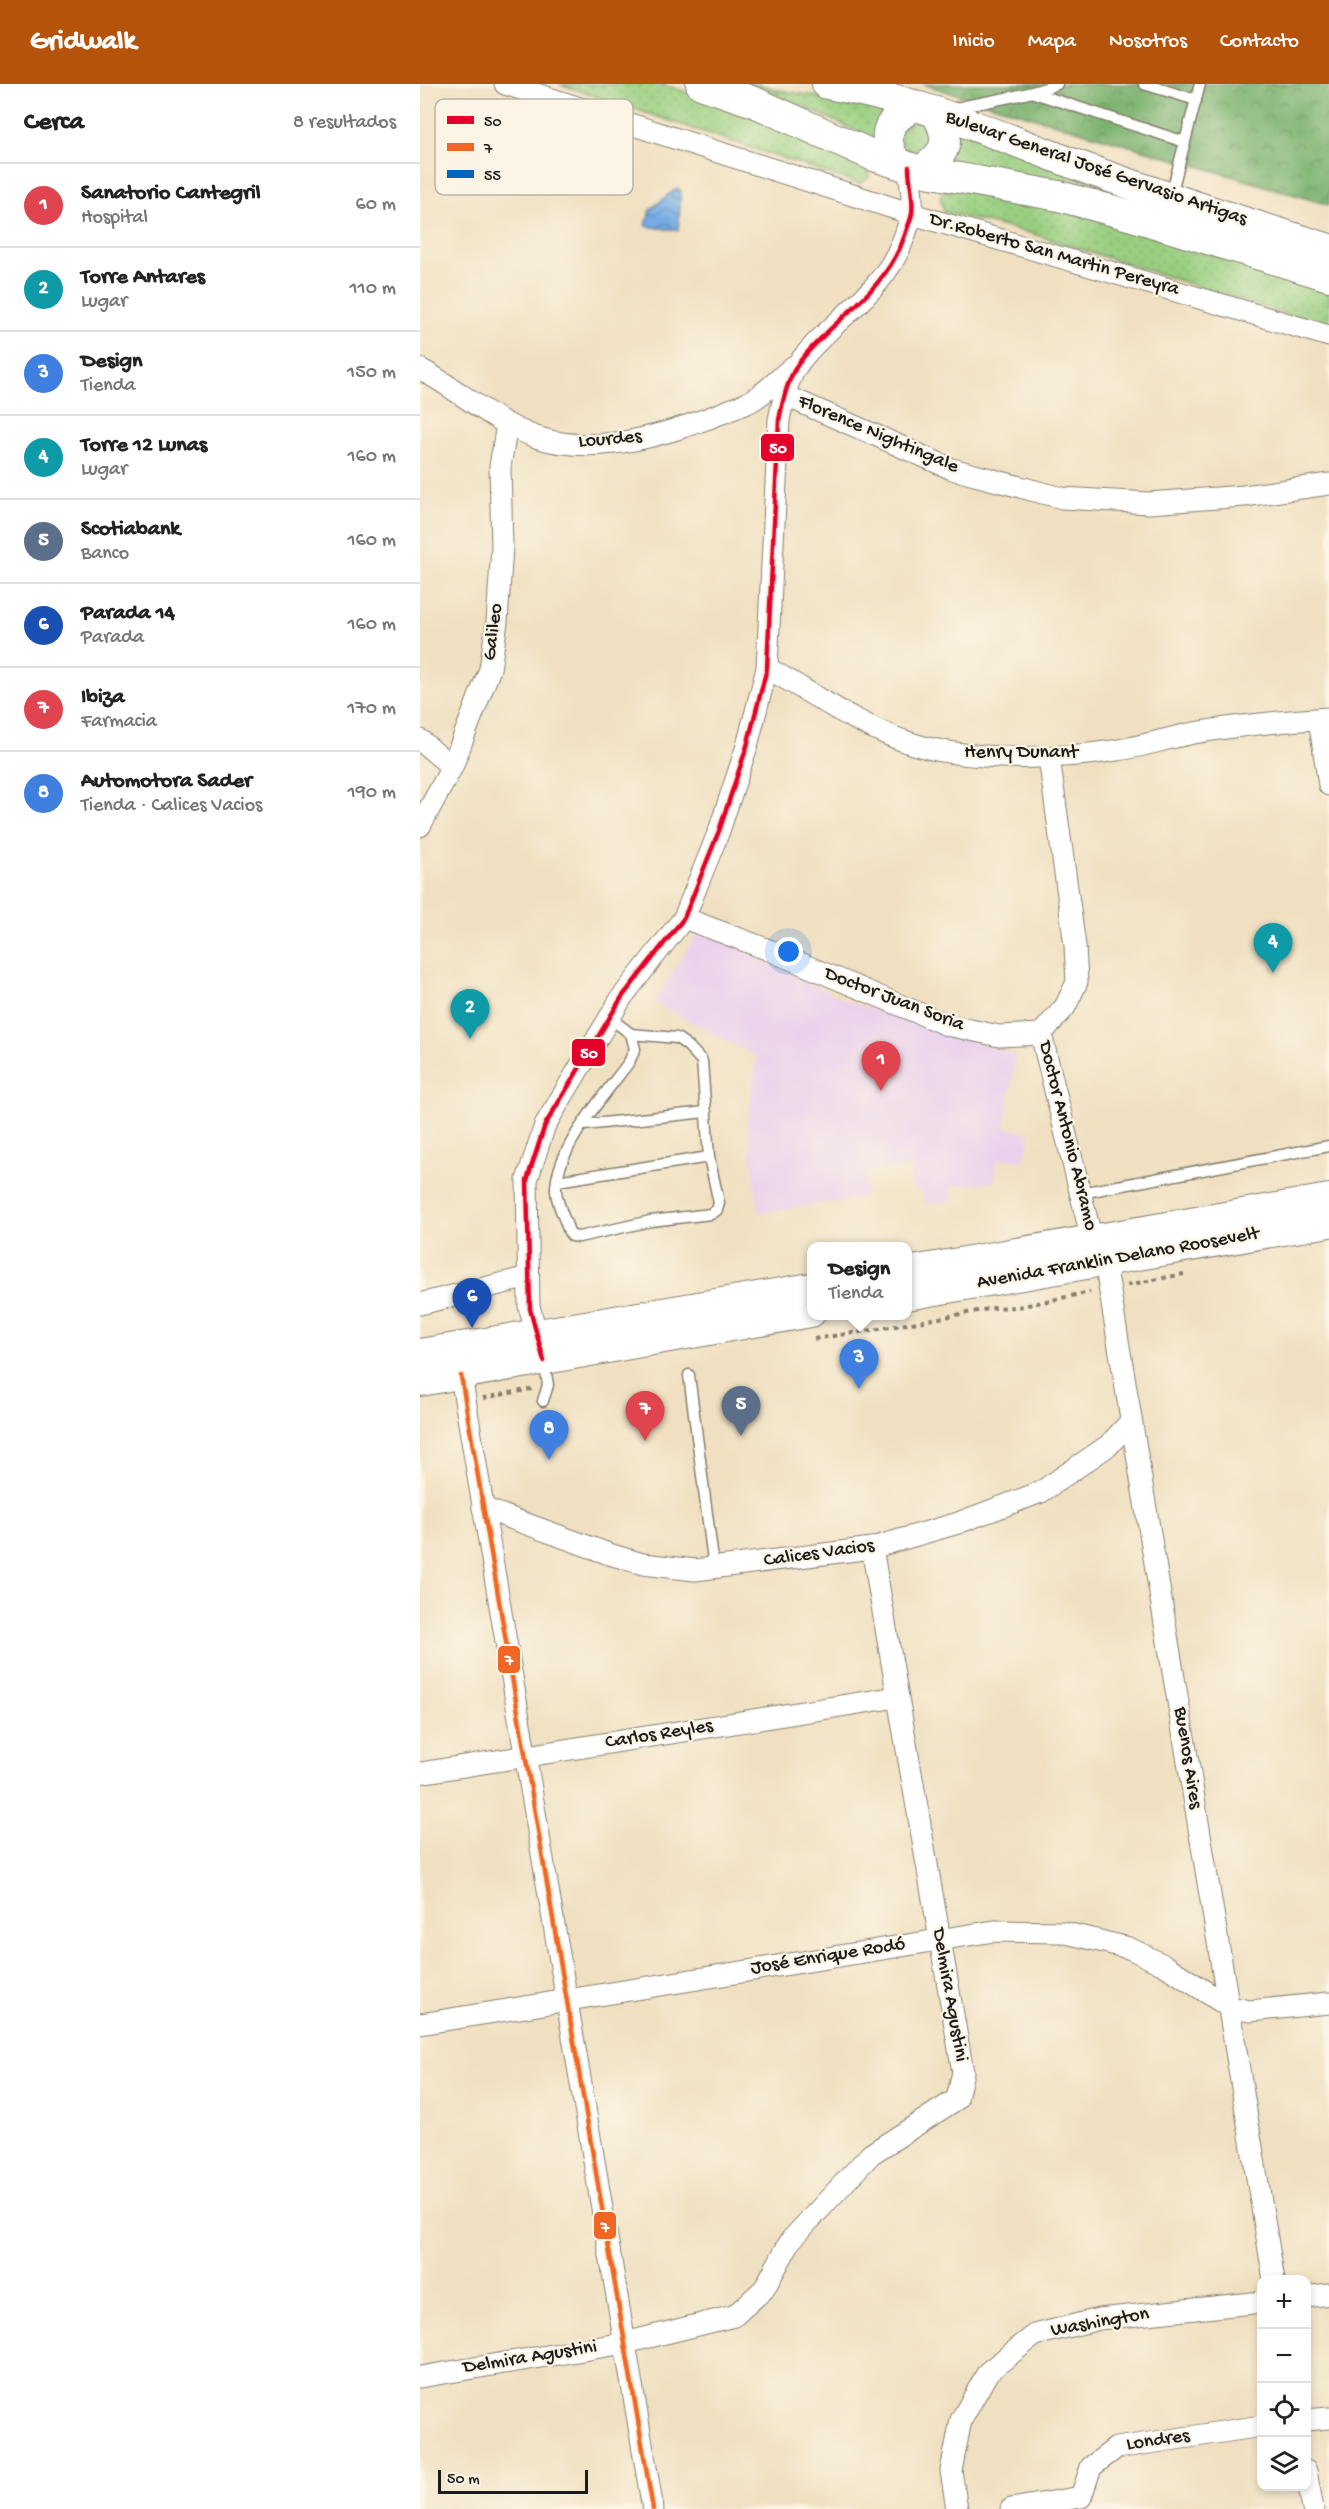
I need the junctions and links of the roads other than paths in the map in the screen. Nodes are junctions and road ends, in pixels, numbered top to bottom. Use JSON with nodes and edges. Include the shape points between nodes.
{"nodes":[{"id":1,"x":506,"y":84,"type":"edge"},
{"id":2,"x":701,"y":84,"type":"edge"},
{"id":3,"x":827,"y":84,"type":"edge"},
{"id":4,"x":1057,"y":84,"type":"edge"},
{"id":5,"x":1144,"y":84,"type":"edge"},
{"id":6,"x":1200,"y":84,"type":"edge"},
{"id":7,"x":1034,"y":93,"type":"junction"},
{"id":8,"x":553,"y":99,"type":"edge"},
{"id":9,"x":1196,"y":100,"type":"junction"},
{"id":10,"x":925,"y":109,"type":"junction"},
{"id":11,"x":633,"y":125,"type":"edge"},
{"id":12,"x":1185,"y":142,"type":"junction"},
{"id":13,"x":909,"y":167,"type":"junction"},
{"id":14,"x":1170,"y":198,"type":"junction"},
{"id":15,"x":912,"y":214,"type":"junction"},
{"id":16,"x":1329,"y":249,"type":"edge"},
{"id":17,"x":1329,"y":276,"type":"edge"},
{"id":18,"x":1329,"y":336,"type":"edge"},
{"id":19,"x":799,"y":362,"type":"junction"},
{"id":20,"x":420,"y":369,"type":"edge"},
{"id":21,"x":784,"y":395,"type":"junction"},
{"id":22,"x":507,"y":424,"type":"junction"},
{"id":23,"x":1329,"y":483,"type":"edge"},
{"id":24,"x":766,"y":668,"type":"junction"},
{"id":25,"x":1324,"y":718,"type":"edge"},
{"id":26,"x":420,"y":740,"type":"edge"},
{"id":27,"x":1049,"y":757,"type":"junction"},
{"id":28,"x":452,"y":767,"type":"junction"},
{"id":29,"x":1329,"y":784,"type":"edge"},
{"id":30,"x":420,"y":826,"type":"edge"},
{"id":31,"x":684,"y":918,"type":"junction"},
{"id":32,"x":610,"y":1018,"type":"junction"},
{"id":33,"x":631,"y":1034,"type":"junction"},
{"id":34,"x":1041,"y":1034,"type":"junction"},
{"id":35,"x":705,"y":1112,"type":"junction"},
{"id":36,"x":584,"y":1125,"type":"junction"},
{"id":37,"x":1329,"y":1146,"type":"edge"},
{"id":38,"x":709,"y":1157,"type":"junction"},
{"id":39,"x":557,"y":1181,"type":"junction"},
{"id":40,"x":1081,"y":1193,"type":"junction"},
{"id":41,"x":1329,"y":1199,"type":"edge"},
{"id":42,"x":1329,"y":1222,"type":"edge"},
{"id":43,"x":1102,"y":1263,"type":"junction"},
{"id":44,"x":912,"y":1272,"type":"edge"},
{"id":45,"x":528,"y":1277,"type":"junction"},
{"id":46,"x":807,"y":1289,"type":"edge"},
{"id":47,"x":912,"y":1294,"type":"edge"},
{"id":48,"x":420,"y":1304,"type":"edge"},
{"id":49,"x":809,"y":1326,"type":"edge"},
{"id":50,"x":420,"y":1354,"type":"edge"},
{"id":51,"x":542,"y":1360,"type":"junction"},
{"id":52,"x":689,"y":1375,"type":"dead end"},
{"id":53,"x":420,"y":1381,"type":"edge"},
{"id":54,"x":463,"y":1388,"type":"junction"},
{"id":55,"x":543,"y":1401,"type":"dead end"},
{"id":56,"x":1131,"y":1421,"type":"junction"},
{"id":57,"x":483,"y":1508,"type":"junction"},
{"id":58,"x":872,"y":1548,"type":"junction"},
{"id":59,"x":714,"y":1568,"type":"junction"},
{"id":60,"x":897,"y":1697,"type":"junction"},
{"id":61,"x":525,"y":1756,"type":"junction"},
{"id":62,"x":420,"y":1773,"type":"edge"},
{"id":63,"x":940,"y":1939,"type":"junction"},
{"id":64,"x":567,"y":2000,"type":"junction"},
{"id":65,"x":1329,"y":2003,"type":"edge"},
{"id":66,"x":1229,"y":2007,"type":"junction"},
{"id":67,"x":420,"y":2024,"type":"edge"},
{"id":68,"x":1273,"y":2275,"type":"edge"},
{"id":69,"x":1329,"y":2294,"type":"edge"},
{"id":70,"x":1311,"y":2296,"type":"edge"},
{"id":71,"x":1257,"y":2303,"type":"edge"},
{"id":72,"x":625,"y":2343,"type":"junction"},
{"id":73,"x":420,"y":2377,"type":"edge"},
{"id":74,"x":1329,"y":2418,"type":"edge"},
{"id":75,"x":1311,"y":2420,"type":"edge"},
{"id":76,"x":1257,"y":2427,"type":"edge"},
{"id":77,"x":1310,"y":2491,"type":"edge"},
{"id":78,"x":1082,"y":2503,"type":"edge"},
{"id":79,"x":653,"y":2509,"type":"edge"},
{"id":80,"x":957,"y":2509,"type":"edge"},
{"id":81,"x":1011,"y":2509,"type":"edge"},
{"id":82,"x":1313,"y":2509,"type":"edge"}],
"edges":[{"from":1,"to":8,"type":"street","name":"Dr.Roberto San Martin Pereyra"},
{"from":2,"to":13,"type":"main road","name":"Bulevar General José Gervasio Artigas","via":[[754,102],[873,156]]},
{"from":3,"to":10,"type":"main road","name":"Bulevar General José Gervasio Artigas","via":[[859,89]]},
{"from":4,"to":7,"type":"lane"},
{"from":5,"to":9,"type":"lane"},
{"from":6,"to":9,"type":"lane"},
{"from":7,"to":10,"type":"lane"},
{"from":7,"to":12,"type":"lane"},
{"from":9,"to":12,"type":"lane"},
{"from":10,"to":13,"type":"main road","via":[[945,130],[944,150],[938,159]]},
{"from":10,"to":13,"type":"main road","via":[[897,115],[888,131],[889,149]]},
{"from":10,"to":14,"type":"main road","name":"Bulevar General José Gervasio Artigas"},
{"from":11,"to":15,"type":"street","name":"Dr.Roberto San Martin Pereyra"},
{"from":12,"to":14,"type":"lane"},
{"from":13,"to":15,"type":"street"},
{"from":13,"to":17,"type":"main road","name":"Bulevar General José Gervasio Artigas","via":[[1059,196]]},
{"from":14,"to":16,"type":"main road","name":"Bulevar General José Gervasio Artigas"},
{"from":15,"to":18,"type":"street","name":"Dr.Roberto San Martin Pereyra"},
{"from":15,"to":19,"type":"street","via":[[898,255],[884,278]]},
{"from":19,"to":21,"type":"street"},
{"from":19,"to":22,"type":"street","name":"Lourdes","via":[[752,400],[645,438],[566,444]]},
{"from":20,"to":22,"type":"street","name":"Lourdes"},
{"from":21,"to":23,"type":"street","name":"Florence Nightingale","via":[[952,469],[1062,498],[1149,503],[1244,496]]},
{"from":21,"to":24,"type":"street","via":[[778,420]]},
{"from":22,"to":28,"type":"street","name":"Galileo","via":[[500,467],[502,548],[490,669]]},
{"from":24,"to":27,"type":"street","name":"Henry Dunant","via":[[867,725],[907,742],[950,753]]},
{"from":24,"to":31,"type":"street","via":[[740,767]]},
{"from":25,"to":27,"type":"street","name":"Henry Dunant","via":[[1258,723],[1119,750]]},
{"from":25,"to":29,"type":"street"},
{"from":26,"to":28,"type":"street"},
{"from":27,"to":34,"type":"street","name":"Doctor Antonio Abramo","via":[[1077,982],[1065,1007]]},
{"from":28,"to":30,"type":"street","name":"Galileo"},
{"from":31,"to":32,"type":"street"},
{"from":31,"to":34,"type":"street","name":"Doctor Juan Soria","via":[[947,1025],[999,1036]]},
{"from":32,"to":33,"type":"lane"},
{"from":32,"to":45,"type":"street","via":[[545,1125],[527,1180]]},
{"from":33,"to":35,"type":"lane","via":[[677,1038],[688,1046],[702,1061]]},
{"from":33,"to":36,"type":"lane","via":[[635,1049],[629,1062]]},
{"from":34,"to":40,"type":"street","name":"Doctor Antonio Abramo"},
{"from":35,"to":36,"type":"lane"},
{"from":35,"to":38,"type":"lane"},
{"from":36,"to":39,"type":"lane","via":[[570,1144]]},
{"from":37,"to":40,"type":"lane"},
{"from":38,"to":39,"type":"lane"},
{"from":38,"to":39,"type":"lane","via":[[719,1203],[711,1214],[651,1221],[579,1237],[569,1232],[555,1189]]},
{"from":40,"to":43,"type":"street","name":"Doctor Antonio Abramo"},
{"from":41,"to":43,"type":"main road","name":"Avenida Franklin Delano Roosevelt"},
{"from":42,"to":43,"type":"main road","name":"Avenida Franklin Delano Roosevelt"},
{"from":43,"to":44,"type":"main road","name":"Avenida Franklin Delano Roosevelt"},
{"from":43,"to":47,"type":"main road","name":"Avenida Franklin Delano Roosevelt"},
{"from":43,"to":56,"type":"street","name":"Buenos Aires"},
{"from":45,"to":48,"type":"street"},
{"from":45,"to":51,"type":"street","via":[[530,1308]]},
{"from":46,"to":51,"type":"main road"},
{"from":49,"to":51,"type":"main road"},
{"from":50,"to":51,"type":"main road"},
{"from":51,"to":54,"type":"main road"},
{"from":51,"to":55,"type":"lane"},
{"from":52,"to":59,"type":"lane"},
{"from":53,"to":54,"type":"main road"},
{"from":54,"to":57,"type":"street"},
{"from":56,"to":58,"type":"street","name":"Calices Vacios","via":[[1109,1444],[1041,1492],[955,1524]]},
{"from":56,"to":66,"type":"street","name":"Buenos Aires"},
{"from":57,"to":59,"type":"street","name":"Calices Vacios","via":[[643,1564],[695,1570]]},
{"from":57,"to":61,"type":"street"},
{"from":58,"to":59,"type":"street","name":"Calices Vacios"},
{"from":58,"to":60,"type":"street","name":"Delmira Agustini"},
{"from":60,"to":61,"type":"street","name":"Carlos Reyles"},
{"from":60,"to":63,"type":"street","name":"Delmira Agustini"},
{"from":61,"to":62,"type":"street","name":"Carlos Reyles"},
{"from":61,"to":64,"type":"street"},
{"from":63,"to":64,"type":"street","name":"José Enrique Rodó"},
{"from":63,"to":66,"type":"street","name":"José Enrique Rodó","via":[[994,1931],[1062,1932],[1129,1948],[1166,1966]]},
{"from":63,"to":72,"type":"street","name":"Delmira Agustini","via":[[963,2072],[957,2099],[871,2154],[791,2241],[764,2289],[734,2316]]},
{"from":64,"to":67,"type":"street","name":"José Enrique Rodó"},
{"from":64,"to":72,"type":"street"},
{"from":65,"to":66,"type":"street","name":"José Enrique Rodó","via":[[1251,2011]]},
{"from":66,"to":68,"type":"street","name":"Buenos Aires"},
{"from":69,"to":70,"type":"street"},
{"from":71,"to":80,"type":"street","name":"Washington","via":[[1099,2319],[1035,2335],[988,2372],[961,2420],[951,2471]]},
{"from":72,"to":73,"type":"street","name":"Delmira Agustini"},
{"from":72,"to":79,"type":"street"},
{"from":74,"to":75,"type":"street"},
{"from":76,"to":78,"type":"street","name":"Londres","via":[[1116,2448],[1091,2467]]},
{"from":77,"to":82,"type":"street"},
{"from":78,"to":81,"type":"street","name":"Londres"}]}
